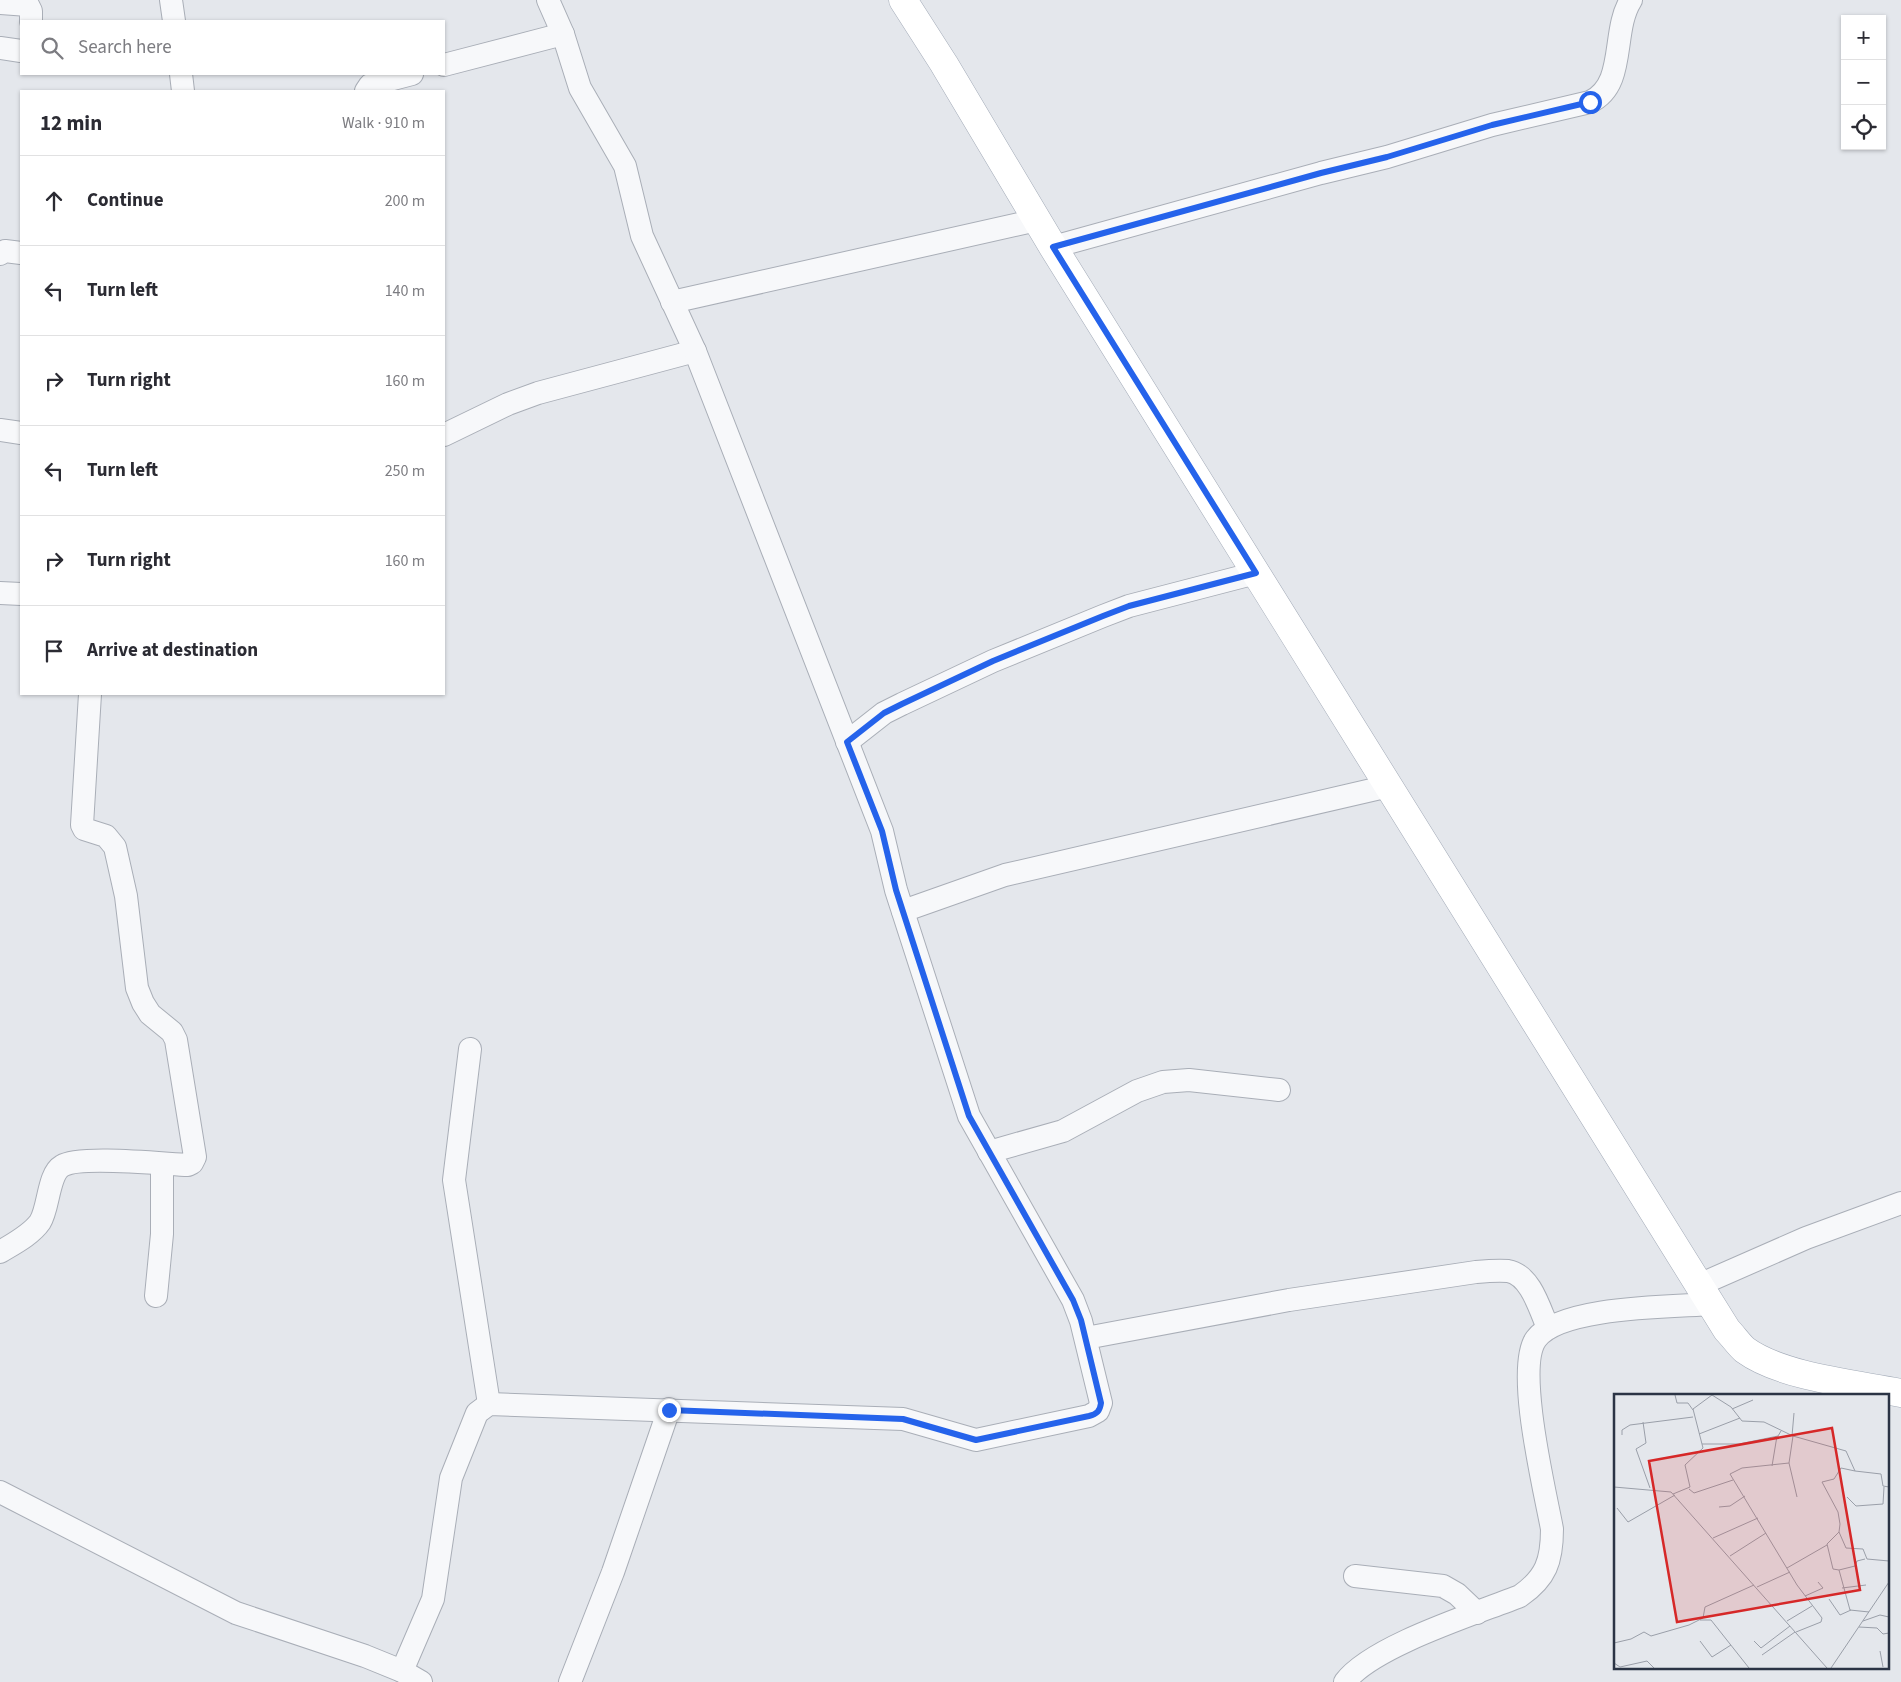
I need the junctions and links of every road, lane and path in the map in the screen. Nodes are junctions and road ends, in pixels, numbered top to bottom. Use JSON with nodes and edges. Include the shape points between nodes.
{"nodes":[{"id":1,"x":171,"y":0,"type":"edge"},
{"id":2,"x":548,"y":0,"type":"edge"},
{"id":3,"x":903,"y":0,"type":"edge"},
{"id":4,"x":1631,"y":0,"type":"edge"},
{"id":5,"x":0,"y":3,"type":"edge"},
{"id":6,"x":31,"y":20,"type":"edge"},
{"id":7,"x":174,"y":20,"type":"edge"},
{"id":8,"x":563,"y":34,"type":"junction"},
{"id":9,"x":0,"y":48,"type":"edge"},
{"id":10,"x":20,"y":51,"type":"edge"},
{"id":11,"x":445,"y":65,"type":"edge"},
{"id":12,"x":181,"y":75,"type":"edge"},
{"id":13,"x":408,"y":75,"type":"edge"},
{"id":14,"x":183,"y":90,"type":"edge"},
{"id":15,"x":367,"y":90,"type":"edge"},
{"id":16,"x":1037,"y":220,"type":"junction"},
{"id":17,"x":1053,"y":247,"type":"junction"},
{"id":18,"x":20,"y":253,"type":"edge"},
{"id":19,"x":0,"y":254,"type":"edge"},
{"id":20,"x":672,"y":302,"type":"junction"},
{"id":21,"x":695,"y":351,"type":"junction"},
{"id":22,"x":0,"y":430,"type":"edge"},
{"id":23,"x":20,"y":433,"type":"edge"},
{"id":24,"x":445,"y":435,"type":"edge"},
{"id":25,"x":1256,"y":573,"type":"junction"},
{"id":26,"x":0,"y":593,"type":"edge"},
{"id":27,"x":20,"y":594,"type":"edge"},
{"id":28,"x":90,"y":695,"type":"edge"},
{"id":29,"x":847,"y":742,"type":"junction"},
{"id":30,"x":1389,"y":786,"type":"junction"},
{"id":31,"x":903,"y":911,"type":"junction"},
{"id":32,"x":470,"y":1049,"type":"dead end"},
{"id":33,"x":1279,"y":1090,"type":"dead end"},
{"id":34,"x":989,"y":1152,"type":"junction"},
{"id":35,"x":162,"y":1164,"type":"junction"},
{"id":36,"x":1901,"y":1202,"type":"edge"},
{"id":37,"x":0,"y":1252,"type":"edge"},
{"id":38,"x":1705,"y":1294,"type":"junction"},
{"id":39,"x":156,"y":1296,"type":"dead end"},
{"id":40,"x":1548,"y":1328,"type":"junction"},
{"id":41,"x":1086,"y":1338,"type":"junction"},
{"id":42,"x":1901,"y":1394,"type":"edge"},
{"id":43,"x":490,"y":1404,"type":"junction"},
{"id":44,"x":669,"y":1410,"type":"junction"},
{"id":45,"x":0,"y":1492,"type":"edge"},
{"id":46,"x":1355,"y":1576,"type":"dead end"},
{"id":47,"x":1477,"y":1613,"type":"junction"},
{"id":48,"x":411,"y":1678,"type":"edge"},
{"id":49,"x":570,"y":1682,"type":"edge"},
{"id":50,"x":1344,"y":1682,"type":"edge"}],
"edges":[{"from":1,"to":7,"type":"street"},
{"from":2,"to":8,"type":"street"},
{"from":3,"to":16,"type":"main road"},
{"from":4,"to":17,"type":"street","via":[[1624,14],[1608,89],[1590,102],[1492,125],[1387,157]]},
{"from":5,"to":6,"type":"street","via":[[28,5]]},
{"from":8,"to":11,"type":"street"},
{"from":8,"to":20,"type":"street","via":[[580,88],[627,171],[642,236]]},
{"from":9,"to":10,"type":"street"},
{"from":12,"to":14,"type":"street"},
{"from":13,"to":15,"type":"street","via":[[370,85]]},
{"from":16,"to":17,"type":"main road"},
{"from":16,"to":20,"type":"street"},
{"from":17,"to":25,"type":"main road"},
{"from":18,"to":19,"type":"street"},
{"from":20,"to":21,"type":"street"},
{"from":21,"to":24,"type":"street","via":[[538,393]]},
{"from":21,"to":29,"type":"street"},
{"from":22,"to":23,"type":"street"},
{"from":25,"to":29,"type":"street","via":[[1129,606],[993,661],[884,713]]},
{"from":25,"to":30,"type":"main road"},
{"from":26,"to":27,"type":"street"},
{"from":28,"to":35,"type":"street","via":[[82,825],[84,829],[106,836],[115,847],[126,896],[137,988],[150,1014],[172,1032],[176,1040],[194,1153],[192,1163],[188,1165]]},
{"from":29,"to":31,"type":"street","via":[[882,831]]},
{"from":30,"to":31,"type":"street","via":[[1005,876]]},
{"from":30,"to":38,"type":"main road"},
{"from":31,"to":34,"type":"street","via":[[962,1098]]},
{"from":32,"to":43,"type":"street","via":[[454,1180]]},
{"from":33,"to":34,"type":"street","via":[[1189,1080],[1163,1082],[1137,1091],[1063,1131]]},
{"from":34,"to":41,"type":"street","via":[[1073,1300]]},
{"from":35,"to":37,"type":"street","via":[[84,1161],[64,1164],[55,1173],[41,1220],[35,1228]]},
{"from":35,"to":39,"type":"street","via":[[162,1234]]},
{"from":36,"to":38,"type":"street","via":[[1806,1238]]},
{"from":38,"to":40,"type":"street","via":[[1574,1318]]},
{"from":38,"to":42,"type":"main road","via":[[1727,1330],[1745,1350],[1773,1365]]},
{"from":40,"to":41,"type":"street","via":[[1527,1284],[1511,1272],[1500,1271],[1289,1300]]},
{"from":40,"to":47,"type":"street","via":[[1536,1339],[1529,1359],[1528,1386],[1552,1529],[1552,1550],[1535,1585],[1520,1596]]},
{"from":41,"to":44,"type":"street","via":[[1101,1403],[1098,1411],[1089,1416],[982,1440],[903,1419]]},
{"from":43,"to":44,"type":"street"},
{"from":43,"to":48,"type":"street","via":[[477,1413],[451,1478],[433,1599]]},
{"from":44,"to":49,"type":"street","via":[[613,1572]]},
{"from":45,"to":48,"type":"street","via":[[236,1613],[357,1653]]},
{"from":46,"to":47,"type":"street","via":[[1443,1586]]},
{"from":47,"to":50,"type":"street","via":[[1371,1659]]}]}
